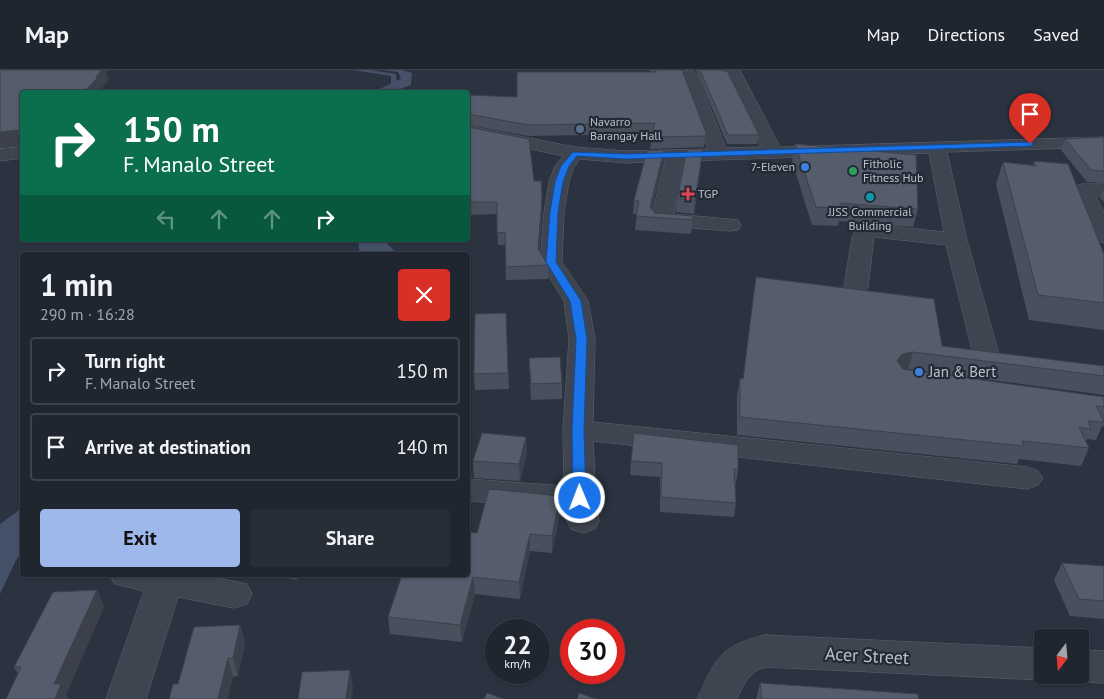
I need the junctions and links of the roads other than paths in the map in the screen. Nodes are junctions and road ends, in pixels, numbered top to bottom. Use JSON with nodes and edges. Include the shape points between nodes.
{"nodes":[{"id":1,"x":732,"y":70,"type":"edge"},
{"id":2,"x":689,"y":74,"type":"dead end"},
{"id":3,"x":470,"y":132,"type":"edge"},
{"id":4,"x":1104,"y":142,"type":"edge"},
{"id":5,"x":937,"y":147,"type":"junction"},
{"id":6,"x":773,"y":152,"type":"junction"},
{"id":7,"x":20,"y":153,"type":"edge"},
{"id":8,"x":575,"y":153,"type":"junction"},
{"id":9,"x":719,"y":154,"type":"junction"},
{"id":10,"x":0,"y":155,"type":"edge"},
{"id":11,"x":676,"y":155,"type":"junction"},
{"id":12,"x":1094,"y":190,"type":"edge"},
{"id":13,"x":730,"y":225,"type":"dead end"},
{"id":14,"x":1104,"y":236,"type":"edge"},
{"id":15,"x":956,"y":240,"type":"junction"},
{"id":16,"x":856,"y":287,"type":"edge"},
{"id":17,"x":987,"y":358,"type":"edge"},
{"id":18,"x":578,"y":430,"type":"junction"},
{"id":19,"x":1027,"y":478,"type":"dead end"},
{"id":20,"x":470,"y":490,"type":"edge"},
{"id":21,"x":138,"y":577,"type":"edge"},
{"id":22,"x":165,"y":582,"type":"junction"},
{"id":23,"x":234,"y":594,"type":"dead end"},
{"id":24,"x":1034,"y":664,"type":"edge"},
{"id":25,"x":1089,"y":666,"type":"edge"},
{"id":26,"x":1104,"y":667,"type":"edge"},
{"id":27,"x":126,"y":699,"type":"edge"},
{"id":28,"x":717,"y":699,"type":"edge"}],
"edges":[{"from":1,"to":6,"type":"street"},
{"from":2,"to":9,"type":"street"},
{"from":3,"to":8,"type":"street"},
{"from":4,"to":5,"type":"street"},
{"from":5,"to":6,"type":"street"},
{"from":5,"to":15,"type":"street"},
{"from":6,"to":9,"type":"street"},
{"from":7,"to":10,"type":"street"},
{"from":8,"to":11,"type":"street","via":[[626,157]]},
{"from":8,"to":18,"type":"street","via":[[559,182],[551,262],[576,301],[582,339]]},
{"from":9,"to":11,"type":"street"},
{"from":11,"to":13,"type":"street","via":[[662,220]]},
{"from":12,"to":14,"type":"street"},
{"from":15,"to":16,"type":"street","via":[[870,234]]},
{"from":15,"to":17,"type":"street"},
{"from":18,"to":19,"type":"street"},
{"from":18,"to":20,"type":"street","via":[[581,509]]},
{"from":21,"to":22,"type":"street"},
{"from":22,"to":23,"type":"street"},
{"from":22,"to":27,"type":"street"},
{"from":24,"to":28,"type":"street","name":"Acer Street","via":[[765,651],[748,654],[731,668]]},
{"from":25,"to":26,"type":"street"}]}
